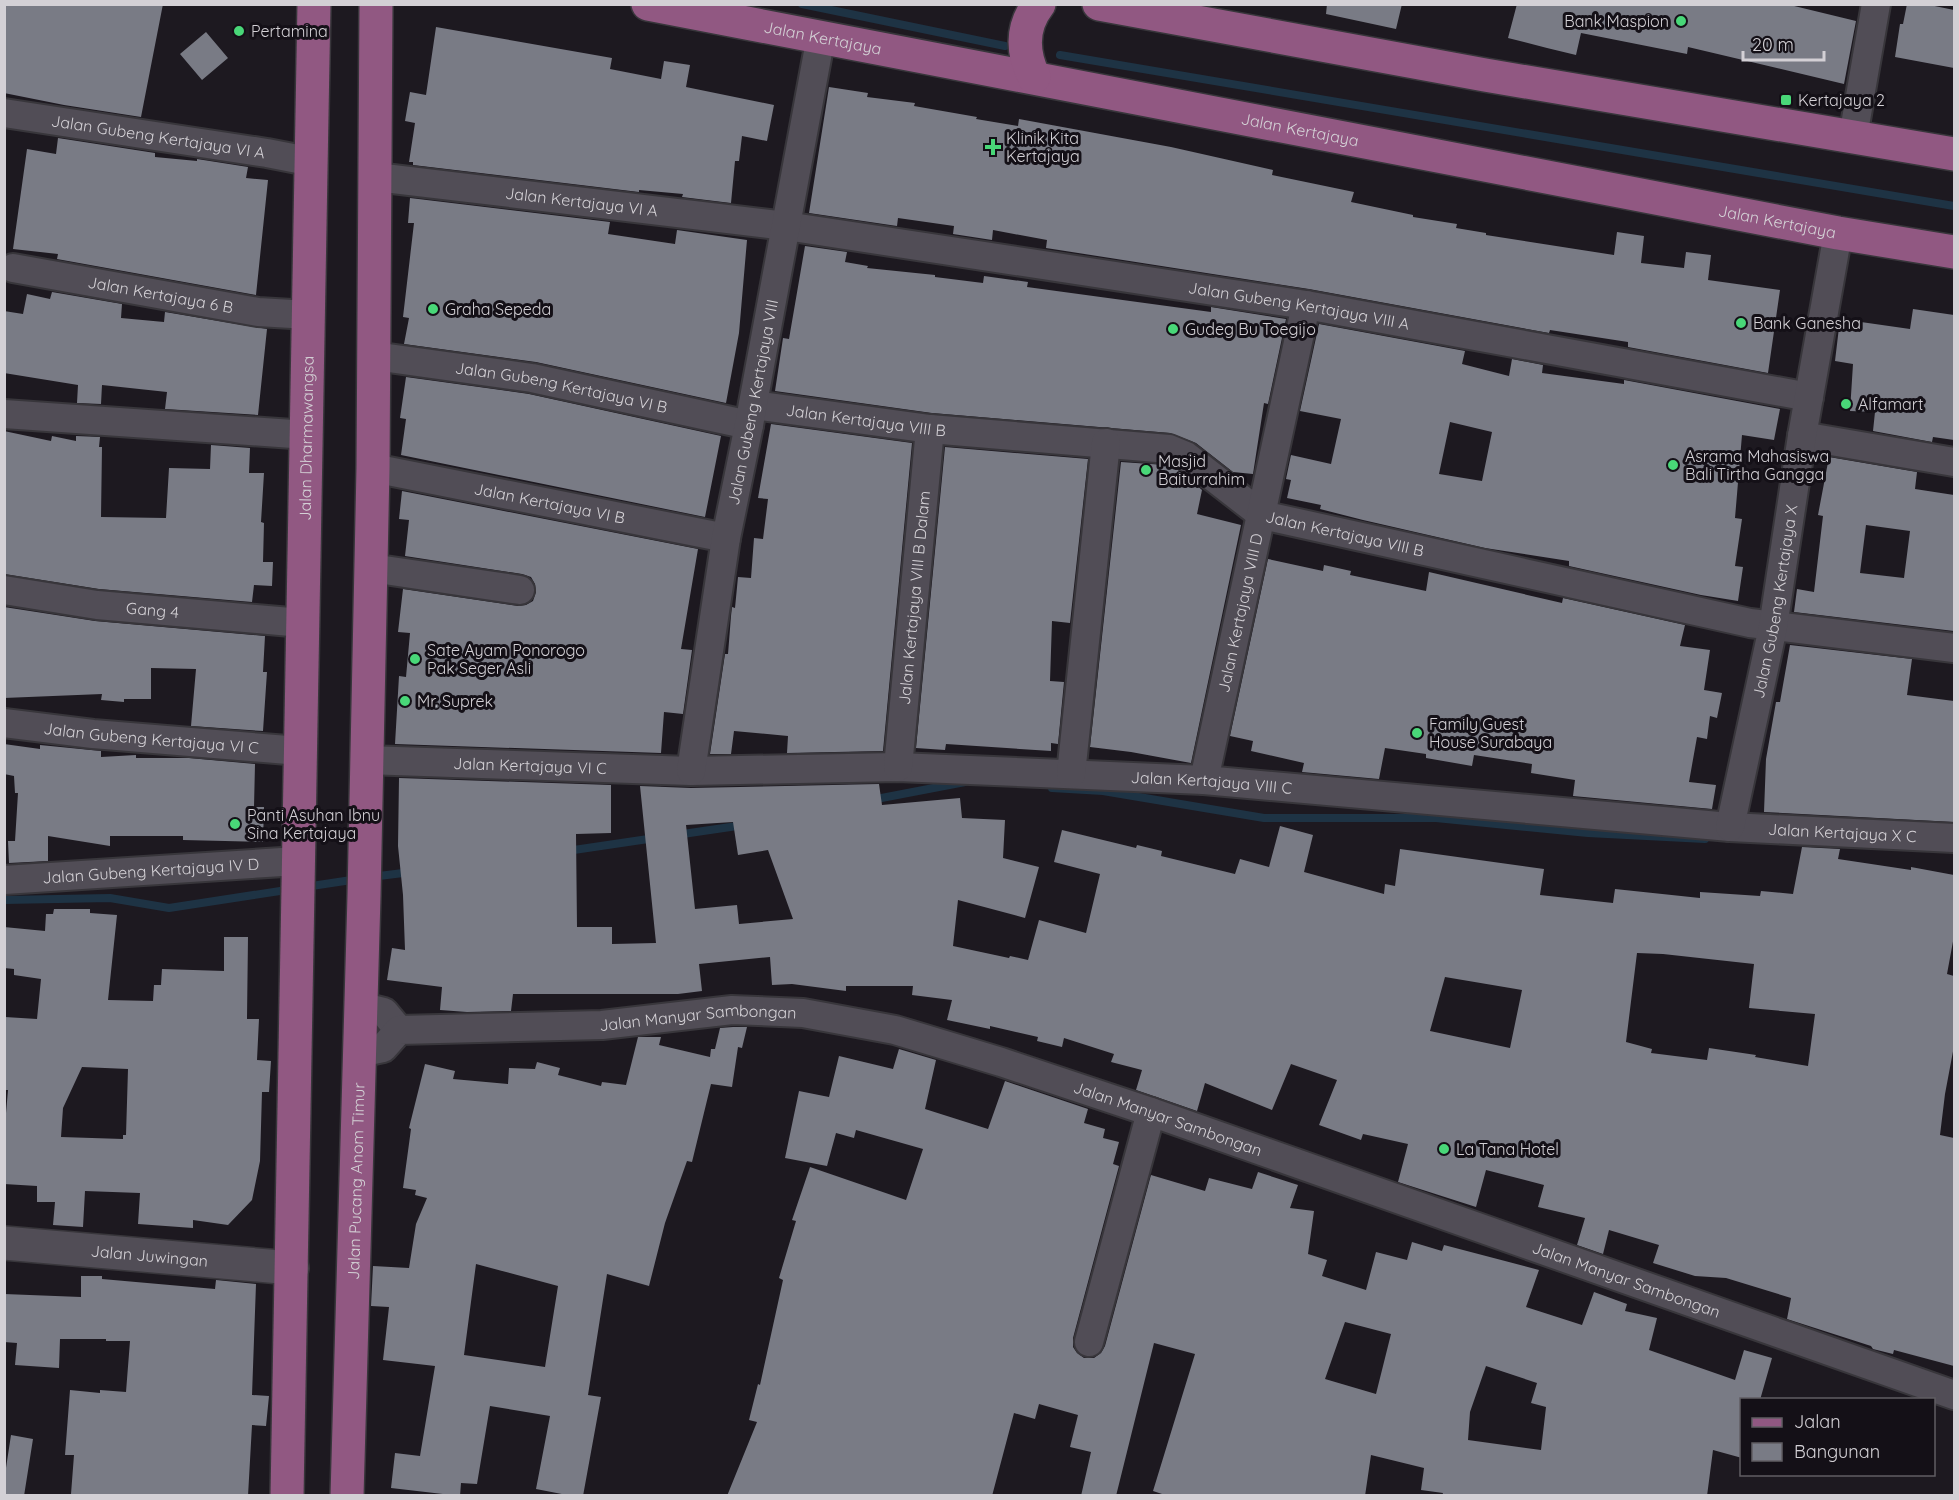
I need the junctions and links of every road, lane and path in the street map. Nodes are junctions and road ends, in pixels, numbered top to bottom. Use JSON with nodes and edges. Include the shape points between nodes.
{"nodes":[{"id":1,"x":314,"y":4,"type":"edge"},
{"id":2,"x":376,"y":4,"type":"edge"},
{"id":3,"x":648,"y":4,"type":"edge"},
{"id":4,"x":1039,"y":4,"type":"edge"},
{"id":5,"x":1098,"y":4,"type":"edge"},
{"id":6,"x":1875,"y":4,"type":"edge"},
{"id":7,"x":821,"y":36,"type":"junction"},
{"id":8,"x":1034,"y":78,"type":"junction"},
{"id":9,"x":4,"y":113,"type":"edge"},
{"id":10,"x":1853,"y":137,"type":"junction"},
{"id":11,"x":1954,"y":154,"type":"edge"},
{"id":12,"x":313,"y":162,"type":"junction"},
{"id":13,"x":376,"y":177,"type":"junction"},
{"id":14,"x":786,"y":226,"type":"junction"},
{"id":15,"x":1838,"y":233,"type":"junction"},
{"id":16,"x":1954,"y":252,"type":"edge"},
{"id":17,"x":14,"y":268,"type":"dead end"},
{"id":18,"x":1306,"y":305,"type":"junction"},
{"id":19,"x":309,"y":315,"type":"junction"},
{"id":20,"x":374,"y":357,"type":"junction"},
{"id":21,"x":1809,"y":397,"type":"junction"},
{"id":22,"x":4,"y":414,"type":"edge"},
{"id":23,"x":751,"y":415,"type":"junction"},
{"id":24,"x":930,"y":429,"type":"junction"},
{"id":25,"x":307,"y":435,"type":"junction"},
{"id":26,"x":1802,"y":436,"type":"junction"},
{"id":27,"x":1106,"y":443,"type":"junction"},
{"id":28,"x":1954,"y":462,"type":"edge"},
{"id":29,"x":373,"y":468,"type":"junction"},
{"id":30,"x":1262,"y":515,"type":"junction"},
{"id":31,"x":726,"y":538,"type":"junction"},
{"id":32,"x":371,"y":568,"type":"junction"},
{"id":33,"x":520,"y":590,"type":"dead end"},
{"id":34,"x":4,"y":591,"type":"edge"},
{"id":35,"x":302,"y":623,"type":"junction"},
{"id":36,"x":1773,"y":627,"type":"junction"},
{"id":37,"x":1954,"y":648,"type":"edge"},
{"id":38,"x":4,"y":723,"type":"edge"},
{"id":39,"x":300,"y":751,"type":"junction"},
{"id":40,"x":366,"y":760,"type":"junction"},
{"id":41,"x":897,"y":766,"type":"junction"},
{"id":42,"x":691,"y":771,"type":"junction"},
{"id":43,"x":1071,"y":774,"type":"junction"},
{"id":44,"x":1204,"y":780,"type":"junction"},
{"id":45,"x":1730,"y":827,"type":"junction"},
{"id":46,"x":1954,"y":838,"type":"edge"},
{"id":47,"x":298,"y":879,"type":"junction"},
{"id":48,"x":4,"y":880,"type":"edge"},
{"id":49,"x":360,"y":1006,"type":"junction"},
{"id":50,"x":399,"y":1030,"type":"junction"},
{"id":51,"x":359,"y":1053,"type":"junction"},
{"id":52,"x":1151,"y":1112,"type":"junction"},
{"id":53,"x":4,"y":1242,"type":"edge"},
{"id":54,"x":292,"y":1268,"type":"junction"},
{"id":55,"x":1089,"y":1342,"type":"dead end"},
{"id":56,"x":1954,"y":1395,"type":"edge"},
{"id":57,"x":287,"y":1496,"type":"edge"},
{"id":58,"x":346,"y":1496,"type":"edge"}],
"edges":[{"from":1,"to":12,"type":"main road","name":"Jalan Dharmawangsa"},
{"from":2,"to":13,"type":"main road"},
{"from":3,"to":7,"type":"main road","name":"Jalan Kertajaya"},
{"from":4,"to":8,"type":"main road","via":[[1025,34],[1028,64]]},
{"from":5,"to":10,"type":"main road"},
{"from":6,"to":10,"type":"street"},
{"from":7,"to":8,"type":"main road","name":"Jalan Kertajaya"},
{"from":7,"to":14,"type":"street","name":"Jalan Gubeng Kertajaya VIII"},
{"from":8,"to":15,"type":"main road","name":"Jalan Kertajaya"},
{"from":9,"to":12,"type":"street","name":"Jalan Gubeng Kertajaya VI A"},
{"from":10,"to":11,"type":"main road"},
{"from":12,"to":19,"type":"main road","name":"Jalan Dharmawangsa"},
{"from":13,"to":14,"type":"street","name":"Jalan Kertajaya VI A"},
{"from":13,"to":20,"type":"main road"},
{"from":14,"to":18,"type":"street","name":"Jalan Gubeng Kertajaya VIII A"},
{"from":14,"to":23,"type":"street","name":"Jalan Gubeng Kertajaya VIII"},
{"from":15,"to":16,"type":"main road","name":"Jalan Kertajaya"},
{"from":15,"to":21,"type":"street","name":"Jalan Gubeng Kertajaya X"},
{"from":17,"to":19,"type":"street","name":"Jalan Kertajaya 6 B","via":[[258,312]]},
{"from":18,"to":21,"type":"street","name":"Jalan Gubeng Kertajaya VIII A"},
{"from":18,"to":30,"type":"street","name":"Jalan Kertajaya VIII D"},
{"from":19,"to":25,"type":"main road","name":"Jalan Dharmawangsa"},
{"from":20,"to":23,"type":"street","name":"Jalan Gubeng Kertajaya VI B","via":[[532,378]]},
{"from":20,"to":29,"type":"main road"},
{"from":21,"to":26,"type":"street","name":"Jalan Gubeng Kertajaya X"},
{"from":22,"to":25,"type":"street"},
{"from":23,"to":24,"type":"street","name":"Jalan Kertajaya VIII B"},
{"from":23,"to":31,"type":"street","name":"Jalan Gubeng Kertajaya VIII"},
{"from":24,"to":27,"type":"street","name":"Jalan Kertajaya VIII B"},
{"from":24,"to":41,"type":"street","name":"Jalan Kertajaya VIII B Dalam"},
{"from":25,"to":35,"type":"main road","name":"Jalan Dharmawangsa"},
{"from":26,"to":28,"type":"street"},
{"from":26,"to":36,"type":"street","name":"Jalan Gubeng Kertajaya X"},
{"from":27,"to":30,"type":"street","name":"Jalan Kertajaya VIII B","via":[[1178,452]]},
{"from":27,"to":43,"type":"street"},
{"from":29,"to":31,"type":"street","name":"Jalan Kertajaya VI B"},
{"from":29,"to":32,"type":"main road"},
{"from":30,"to":36,"type":"street","name":"Jalan Kertajaya VIII B"},
{"from":30,"to":44,"type":"street","name":"Jalan Kertajaya VIII D"},
{"from":31,"to":42,"type":"street","name":"Jalan Gubeng Kertajaya VIII"},
{"from":32,"to":33,"type":"street"},
{"from":32,"to":40,"type":"main road"},
{"from":34,"to":35,"type":"street","name":"Gang 4","via":[[98,605]]},
{"from":35,"to":39,"type":"main road","name":"Jalan Dharmawangsa"},
{"from":36,"to":37,"type":"street","name":"Jalan Kertajaya VIII B"},
{"from":36,"to":45,"type":"street","name":"Jalan Gubeng Kertajaya X"},
{"from":38,"to":39,"type":"street","name":"Jalan Gubeng Kertajaya VI C"},
{"from":39,"to":47,"type":"main road","name":"Jalan Dharmawangsa"},
{"from":40,"to":42,"type":"street","name":"Jalan Kertajaya VI C"},
{"from":40,"to":49,"type":"main road","name":"Jalan Pucang Anom Timur"},
{"from":41,"to":42,"type":"street","name":"Jalan Kertajaya VIII C"},
{"from":41,"to":43,"type":"street","name":"Jalan Kertajaya VIII C"},
{"from":43,"to":44,"type":"street","name":"Jalan Kertajaya VIII C"},
{"from":44,"to":45,"type":"street","name":"Jalan Kertajaya VIII C"},
{"from":45,"to":46,"type":"street","name":"Jalan Kertajaya X C"},
{"from":47,"to":48,"type":"street","name":"Jalan Gubeng Kertajaya IV D"},
{"from":47,"to":54,"type":"main road"},
{"from":49,"to":50,"type":"street","via":[[384,1012]]},
{"from":49,"to":51,"type":"main road","name":"Jalan Pucang Anom Timur"},
{"from":50,"to":51,"type":"street","via":[[382,1048]]},
{"from":50,"to":52,"type":"street","name":"Jalan Manyar Sambongan","via":[[602,1025],[732,1010],[803,1013],[895,1030]]},
{"from":51,"to":58,"type":"main road","name":"Jalan Pucang Anom Timur"},
{"from":52,"to":55,"type":"street"},
{"from":52,"to":56,"type":"street","name":"Jalan Manyar Sambongan"},
{"from":53,"to":54,"type":"street","name":"Jalan Juwingan"},
{"from":54,"to":57,"type":"main road"}]}
